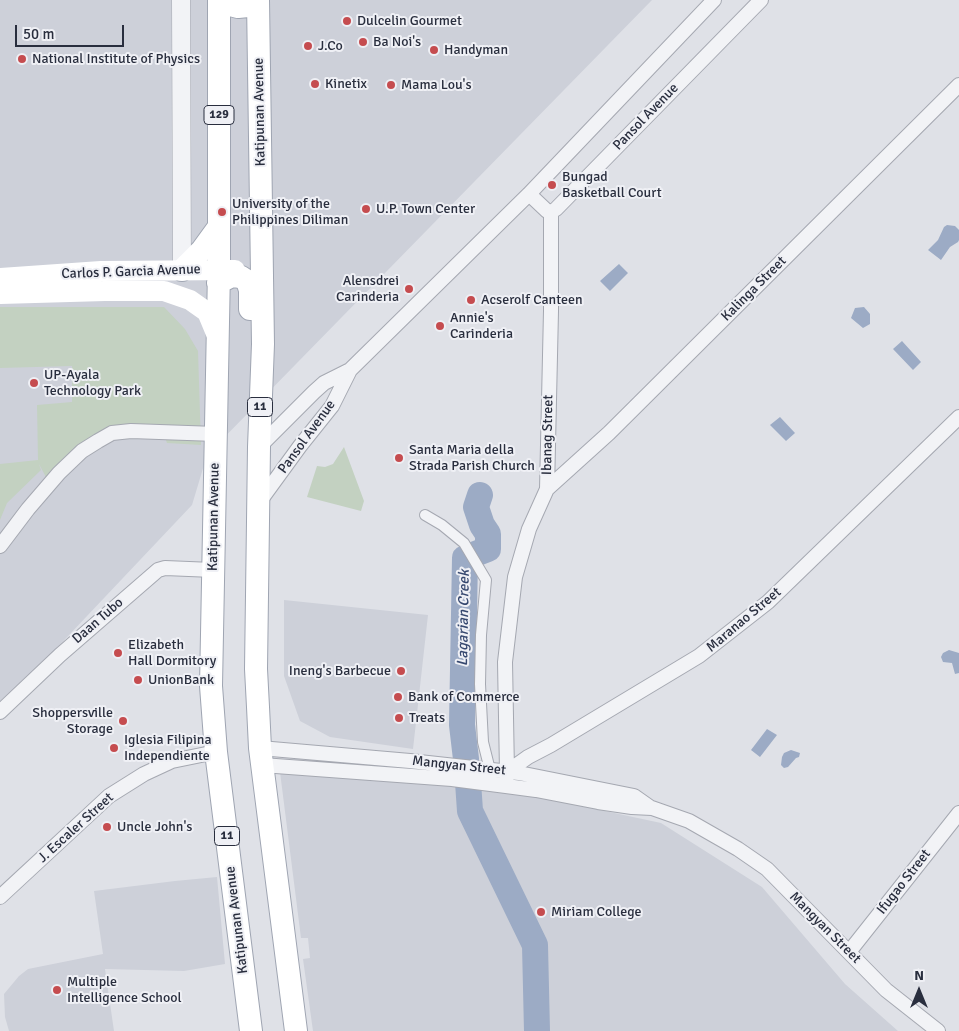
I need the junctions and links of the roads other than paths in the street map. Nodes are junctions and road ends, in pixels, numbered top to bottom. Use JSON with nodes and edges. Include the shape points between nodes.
{"nodes":[{"id":1,"x":181,"y":0,"type":"edge"},
{"id":2,"x":714,"y":0,"type":"edge"},
{"id":3,"x":761,"y":0,"type":"edge"},
{"id":4,"x":219,"y":1,"type":"edge"},
{"id":5,"x":258,"y":3,"type":"edge"},
{"id":6,"x":959,"y":85,"type":"edge"},
{"id":7,"x":529,"y":194,"type":"junction"},
{"id":8,"x":551,"y":212,"type":"junction"},
{"id":9,"x":218,"y":228,"type":"junction"},
{"id":10,"x":182,"y":270,"type":"junction"},
{"id":11,"x":262,"y":270,"type":"junction"},
{"id":12,"x":219,"y":276,"type":"junction"},
{"id":13,"x":0,"y":278,"type":"edge"},
{"id":14,"x":0,"y":294,"type":"edge"},
{"id":15,"x":218,"y":338,"type":"junction"},
{"id":16,"x":350,"y":370,"type":"junction"},
{"id":17,"x":959,"y":417,"type":"edge"},
{"id":18,"x":216,"y":434,"type":"junction"},
{"id":19,"x":259,"y":447,"type":"junction"},
{"id":20,"x":547,"y":490,"type":"junction"},
{"id":21,"x":259,"y":502,"type":"junction"},
{"id":22,"x":424,"y":516,"type":"dead end"},
{"id":23,"x":0,"y":546,"type":"edge"},
{"id":24,"x":214,"y":570,"type":"junction"},
{"id":25,"x":257,"y":608,"type":"junction"},
{"id":26,"x":0,"y":712,"type":"edge"},
{"id":27,"x":216,"y":752,"type":"junction"},
{"id":28,"x":261,"y":757,"type":"junction"},
{"id":29,"x":490,"y":770,"type":"junction"},
{"id":30,"x":507,"y":779,"type":"junction"},
{"id":31,"x":959,"y":813,"type":"edge"},
{"id":32,"x":0,"y":897,"type":"edge"},
{"id":33,"x":849,"y":952,"type":"junction"},
{"id":34,"x":251,"y":1031,"type":"edge"},
{"id":35,"x":296,"y":1031,"type":"edge"},
{"id":36,"x":938,"y":1031,"type":"edge"}],
"edges":[{"from":1,"to":10,"type":"street"},
{"from":2,"to":7,"type":"street","name":"Pansol Avenue"},
{"from":3,"to":8,"type":"street","name":"Pansol Avenue"},
{"from":4,"to":5,"type":"main road","via":[[238,7]]},
{"from":4,"to":9,"type":"main road","name":"Katipunan Avenue","number":"129"},
{"from":5,"to":11,"type":"main road","name":"Katipunan Avenue"},
{"from":6,"to":20,"type":"street","name":"Kalinga Street","via":[[609,433]]},
{"from":7,"to":8,"type":"street"},
{"from":7,"to":16,"type":"street","name":"Pansol Avenue"},
{"from":8,"to":20,"type":"street","name":"Ibanag Street"},
{"from":9,"to":10,"type":"main road"},
{"from":9,"to":12,"type":"main road","name":"Katipunan Avenue","number":"129"},
{"from":10,"to":12,"type":"main road","name":"Carlos P. Garcia Avenue"},
{"from":10,"to":13,"type":"main road","name":"Carlos P. Garcia Avenue","via":[[101,271]]},
{"from":11,"to":12,"type":"main road","name":"Carlos P. Garcia Avenue"},
{"from":11,"to":19,"type":"main road","name":"Katipunan Avenue","number":"11"},
{"from":12,"to":15,"type":"main road","name":"Katipunan Avenue","number":"11"},
{"from":12,"to":25,"type":"main road","via":[[241,277],[247,281],[250,290],[244,554],[246,574]]},
{"from":14,"to":15,"type":"main road","name":"Carlos P. Garcia Avenue","via":[[164,291],[190,300],[207,312]]},
{"from":15,"to":18,"type":"main road","name":"Katipunan Avenue","number":"11"},
{"from":16,"to":19,"type":"street","name":"Pansol Avenue","via":[[324,383]]},
{"from":16,"to":21,"type":"street","name":"Pansol Avenue","via":[[332,406]]},
{"from":17,"to":30,"type":"street","name":"Maranao Street","via":[[768,602],[699,656],[528,757]]},
{"from":18,"to":23,"type":"street","via":[[112,433],[82,452],[59,473]]},
{"from":18,"to":24,"type":"main road","name":"Katipunan Avenue","number":"11"},
{"from":19,"to":21,"type":"main road","name":"Katipunan Avenue","number":"11"},
{"from":20,"to":30,"type":"street","name":"Ibanag Street","via":[[529,529],[515,577],[505,662]]},
{"from":21,"to":25,"type":"main road","name":"Katipunan Avenue","number":"11"},
{"from":22,"to":29,"type":"street","via":[[442,525],[464,543],[486,580],[480,684],[483,742]]},
{"from":24,"to":26,"type":"street","name":"Daan Tubo","via":[[164,568],[154,573],[60,654]]},
{"from":24,"to":27,"type":"main road","name":"Katipunan Avenue","number":"11","via":[[211,686]]},
{"from":25,"to":28,"type":"main road","name":"Katipunan Avenue","number":"11","via":[[256,669]]},
{"from":27,"to":32,"type":"street","name":"J. Escaler Street","via":[[172,761],[109,796]]},
{"from":27,"to":34,"type":"main road","name":"Katipunan Avenue","number":"11"},
{"from":28,"to":29,"type":"street","name":"Mangyan Street","via":[[410,761]]},
{"from":28,"to":30,"type":"street","name":"Mangyan Street","via":[[452,779]]},
{"from":28,"to":35,"type":"main road","name":"Katipunan Avenue","number":"11"},
{"from":29,"to":30,"type":"street","name":"Mangyan Street"},
{"from":30,"to":33,"type":"street","name":"Mangyan Street","via":[[536,790],[632,808],[652,808],[689,821],[767,869]]},
{"from":31,"to":33,"type":"street","name":"Ifugao Street"},
{"from":33,"to":36,"type":"street","name":"Mangyan Street","via":[[886,990]]}]}
